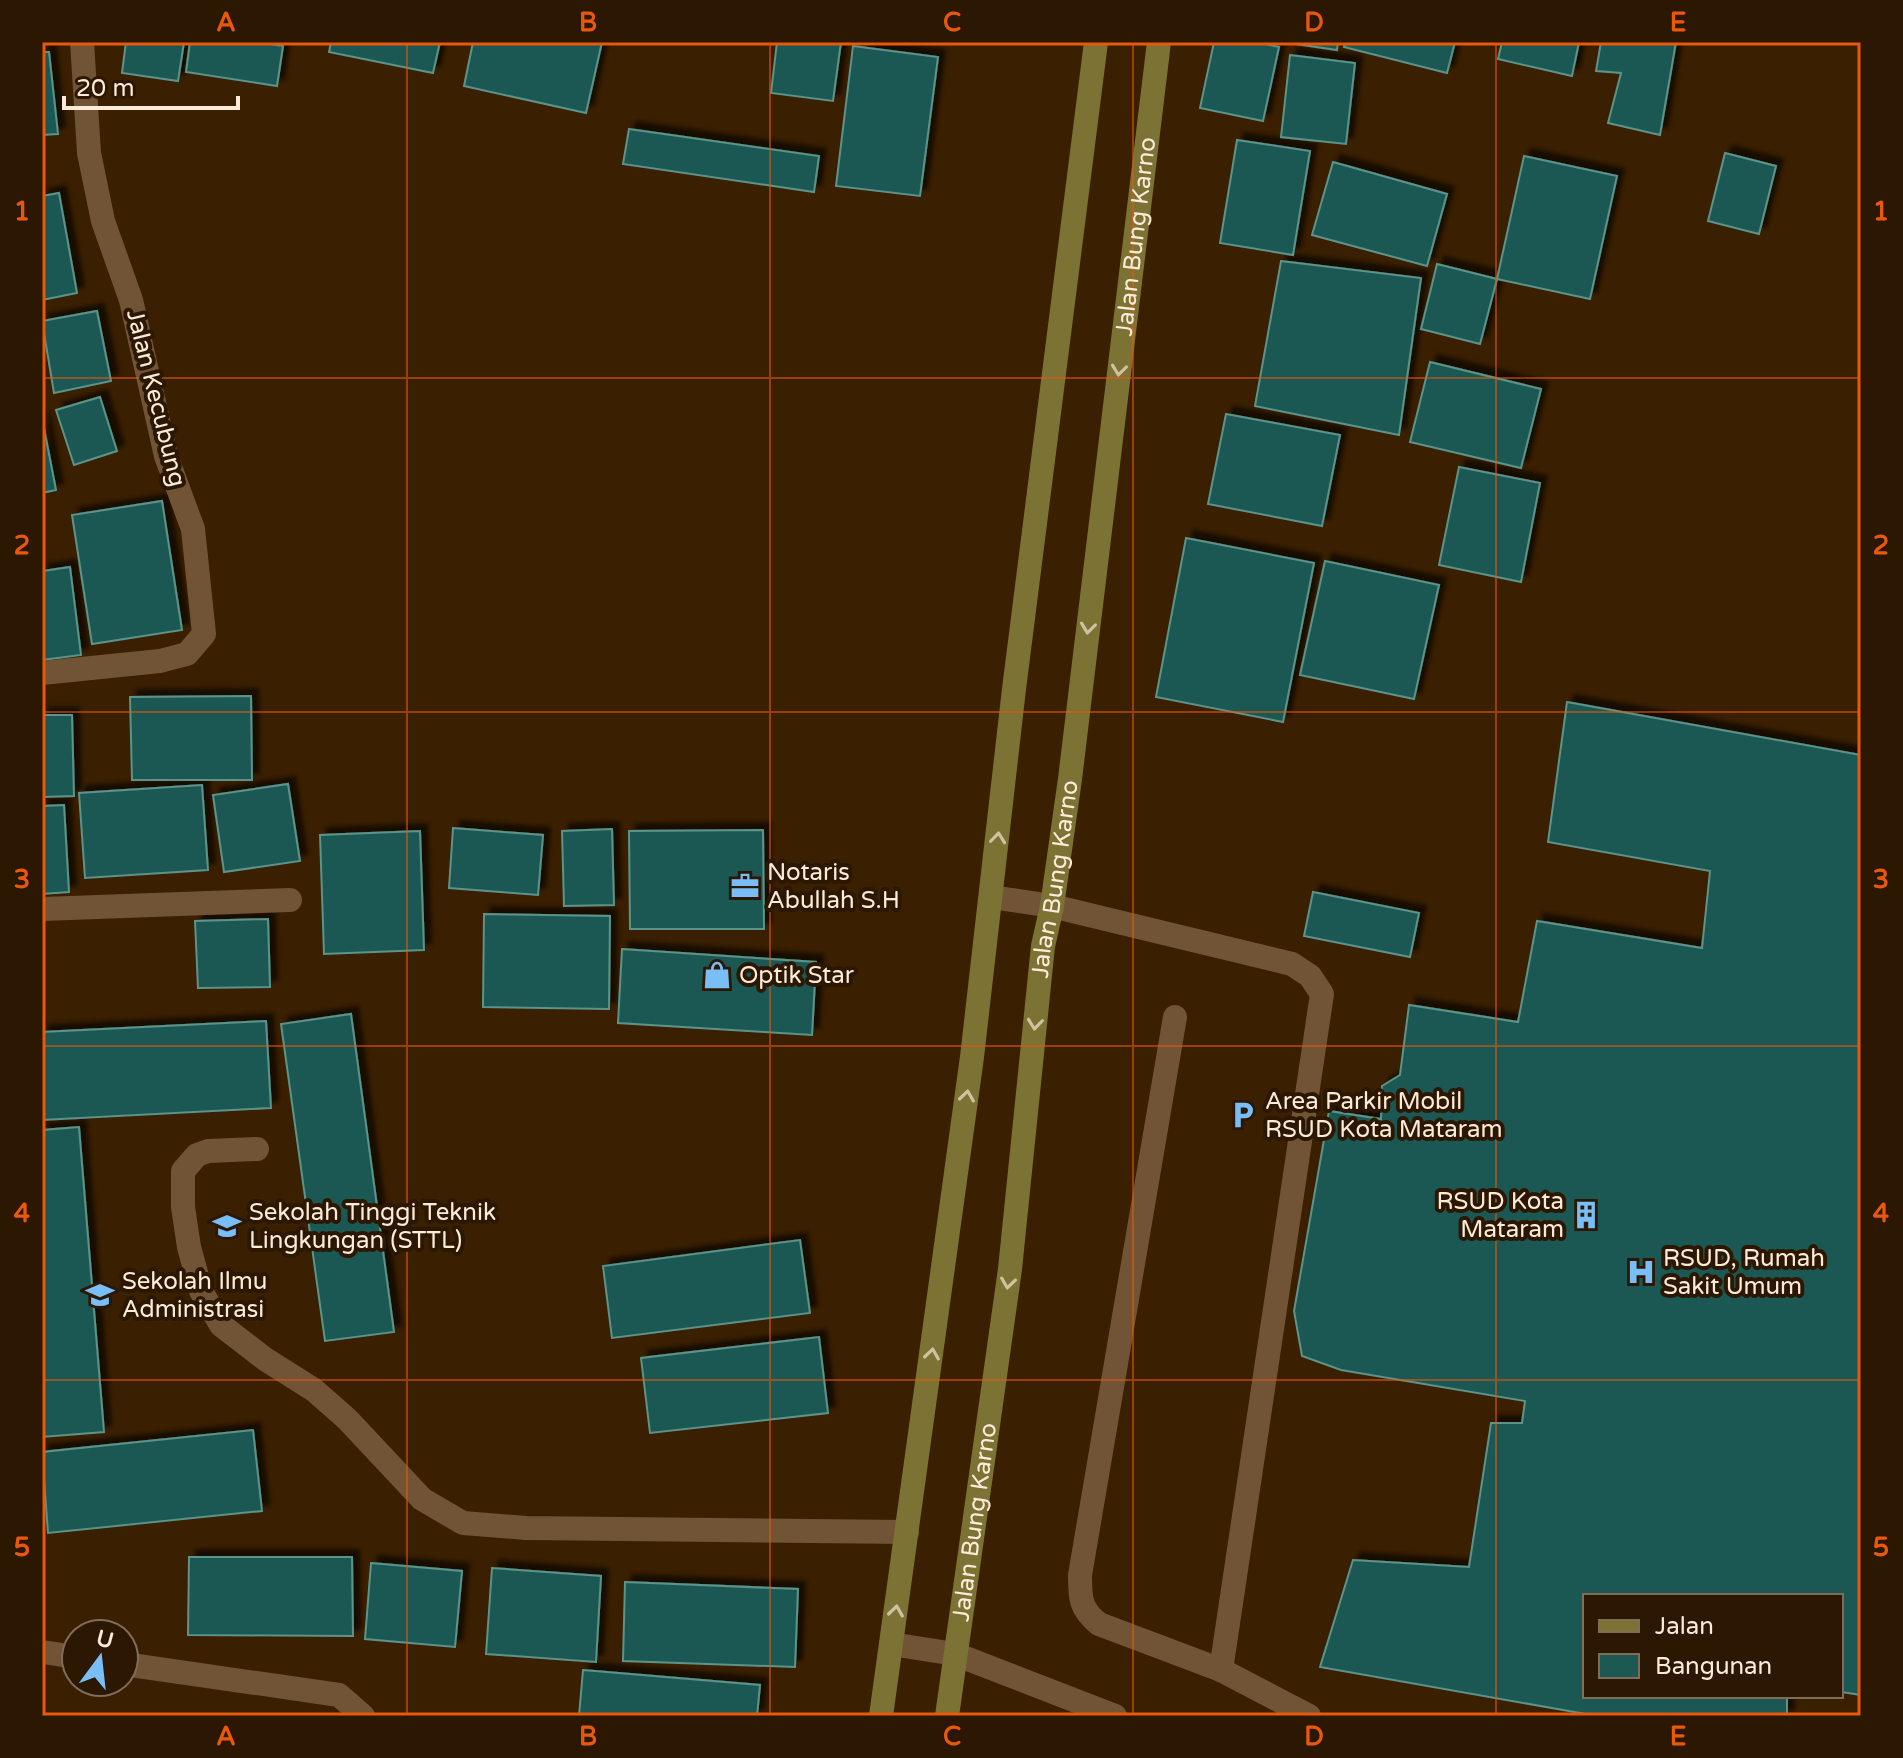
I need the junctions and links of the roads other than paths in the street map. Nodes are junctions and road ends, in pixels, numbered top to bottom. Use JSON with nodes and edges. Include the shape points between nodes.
{"nodes":[{"id":1,"x":82,"y":42,"type":"edge"},
{"id":2,"x":1096,"y":42,"type":"edge"},
{"id":3,"x":1159,"y":42,"type":"edge"},
{"id":4,"x":42,"y":673,"type":"edge"},
{"id":5,"x":991,"y":897,"type":"junction"},
{"id":6,"x":290,"y":900,"type":"dead end"},
{"id":7,"x":1052,"y":906,"type":"junction"},
{"id":8,"x":42,"y":909,"type":"edge"},
{"id":9,"x":1175,"y":1017,"type":"dead end"},
{"id":10,"x":257,"y":1149,"type":"dead end"},
{"id":11,"x":907,"y":1532,"type":"junction"},
{"id":12,"x":891,"y":1644,"type":"junction"},
{"id":13,"x":955,"y":1654,"type":"junction"},
{"id":14,"x":140,"y":1666,"type":"edge"},
{"id":15,"x":1221,"y":1670,"type":"junction"},
{"id":16,"x":363,"y":1716,"type":"edge"},
{"id":17,"x":881,"y":1716,"type":"edge"},
{"id":18,"x":947,"y":1716,"type":"edge"},
{"id":19,"x":1115,"y":1716,"type":"edge"},
{"id":20,"x":1309,"y":1716,"type":"edge"}],
"edges":[{"from":1,"to":4,"type":"street","name":"Jalan Kecubung","via":[[89,153],[103,221],[131,300],[166,456],[193,529],[204,634],[187,654],[160,661]]},
{"from":5,"to":2,"type":"main road","one_way":true},
{"from":3,"to":7,"type":"main road","name":"Jalan Bung Karno","one_way":true},
{"from":5,"to":7,"type":"street"},
{"from":11,"to":5,"type":"main road","one_way":true},
{"from":6,"to":8,"type":"street"},
{"from":7,"to":13,"type":"main road","name":"Jalan Bung Karno","one_way":true,"via":[[1043,946],[1010,1269]]},
{"from":7,"to":15,"type":"street","via":[[1292,964],[1310,976],[1322,994]]},
{"from":9,"to":15,"type":"street","via":[[1080,1575],[1080,1601],[1099,1624]]},
{"from":10,"to":11,"type":"street","via":[[208,1151],[183,1171],[183,1207],[201,1291],[221,1325],[314,1390],[422,1499],[463,1523],[526,1528]]},
{"from":12,"to":11,"type":"main road","one_way":true},
{"from":12,"to":13,"type":"street"},
{"from":12,"to":17,"type":"main road"},
{"from":13,"to":18,"type":"main road","name":"Jalan Bung Karno"},
{"from":13,"to":19,"type":"street"},
{"from":14,"to":16,"type":"street","via":[[339,1695]]},
{"from":15,"to":20,"type":"street"}]}
